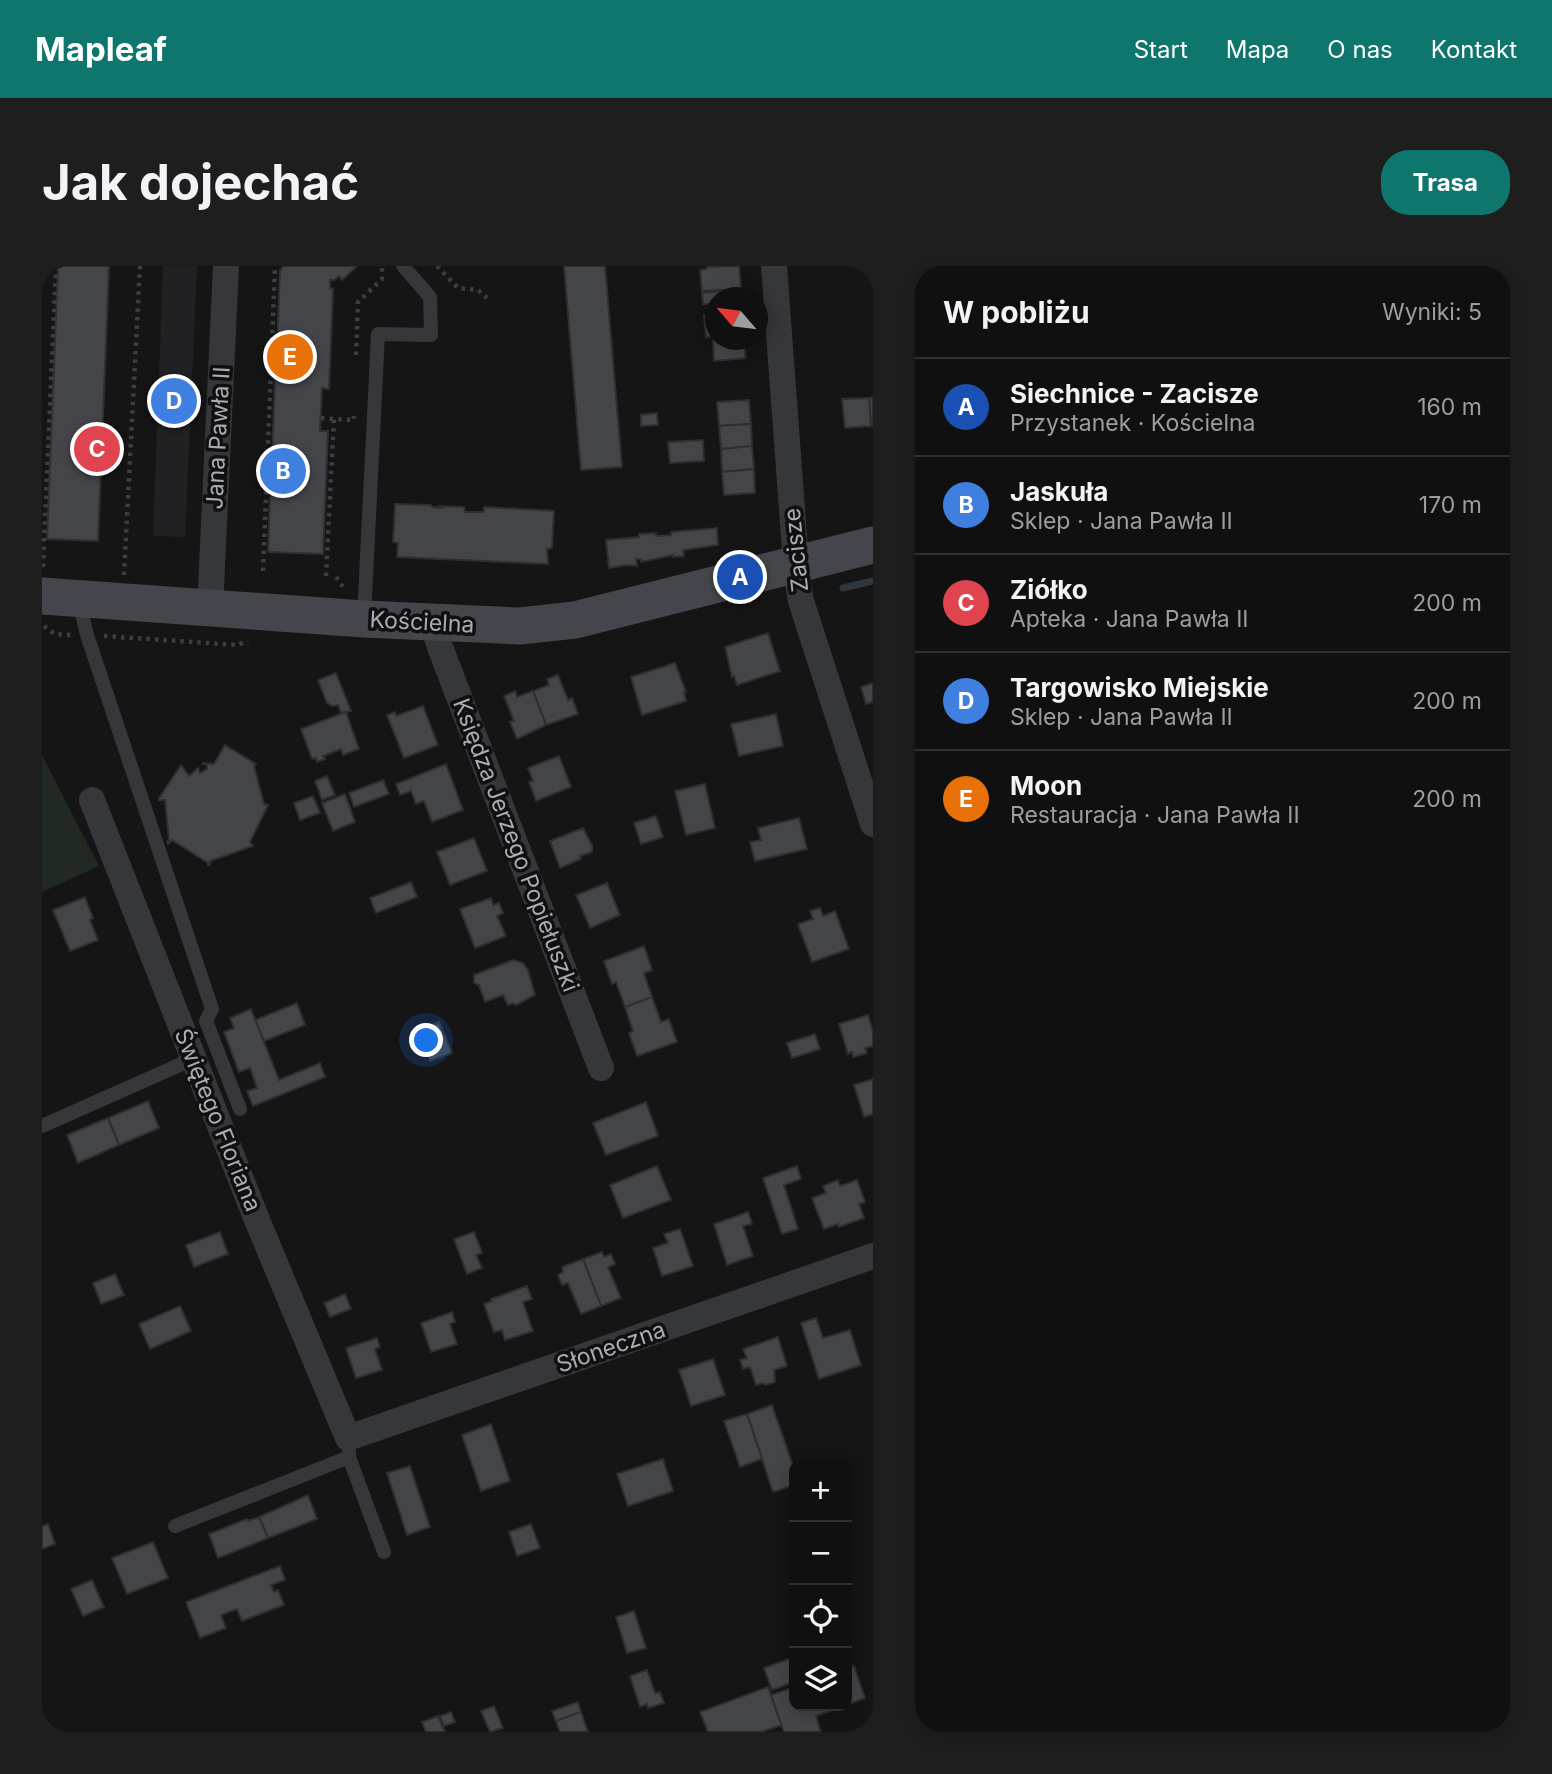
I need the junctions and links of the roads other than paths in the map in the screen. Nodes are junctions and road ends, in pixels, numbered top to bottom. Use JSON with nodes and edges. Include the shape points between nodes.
{"nodes":[{"id":1,"x":226,"y":266,"type":"edge"},
{"id":2,"x":404,"y":266,"type":"edge"},
{"id":3,"x":774,"y":266,"type":"edge"},
{"id":4,"x":873,"y":545,"type":"edge"},
{"id":5,"x":795,"y":564,"type":"junction"},
{"id":6,"x":42,"y":596,"type":"edge"},
{"id":7,"x":210,"y":609,"type":"junction"},
{"id":8,"x":78,"y":617,"type":"junction"},
{"id":9,"x":364,"y":619,"type":"junction"},
{"id":10,"x":437,"y":622,"type":"junction"},
{"id":11,"x":92,"y":800,"type":"dead end"},
{"id":12,"x":873,"y":824,"type":"edge"},
{"id":13,"x":194,"y":1059,"type":"junction"},
{"id":14,"x":601,"y":1068,"type":"dead end"},
{"id":15,"x":240,"y":1109,"type":"dead end"},
{"id":16,"x":42,"y":1126,"type":"edge"},
{"id":17,"x":873,"y":1256,"type":"edge"},
{"id":18,"x":349,"y":1447,"type":"junction"},
{"id":19,"x":175,"y":1526,"type":"dead end"},
{"id":20,"x":384,"y":1552,"type":"dead end"}],
"edges":[{"from":1,"to":7,"type":"street","name":"Jana Pawła II"},
{"from":2,"to":9,"type":"lane","via":[[430,297],[431,335],[377,334]]},
{"from":3,"to":5,"type":"street","name":"Zacisze"},
{"from":4,"to":5,"type":"street","name":"Kościelna"},
{"from":5,"to":10,"type":"street","name":"Kościelna","via":[[575,620],[520,626]]},
{"from":5,"to":12,"type":"street","name":"Zacisze","via":[[802,601]]},
{"from":6,"to":8,"type":"street","name":"Kościelna"},
{"from":7,"to":8,"type":"street","name":"Kościelna"},
{"from":7,"to":9,"type":"street","name":"Kościelna"},
{"from":8,"to":15,"type":"lane","via":[[212,1009],[206,1021]]},
{"from":9,"to":10,"type":"street","name":"Kościelna"},
{"from":10,"to":14,"type":"street","name":"Księdza Jerzego Popiełuszki","via":[[440,647]]},
{"from":11,"to":13,"type":"street","name":"Świętego Floriana"},
{"from":13,"to":16,"type":"lane"},
{"from":13,"to":18,"type":"street","name":"Świętego Floriana"},
{"from":17,"to":18,"type":"street","name":"Słoneczna"},
{"from":18,"to":19,"type":"lane"},
{"from":18,"to":20,"type":"lane"}]}
